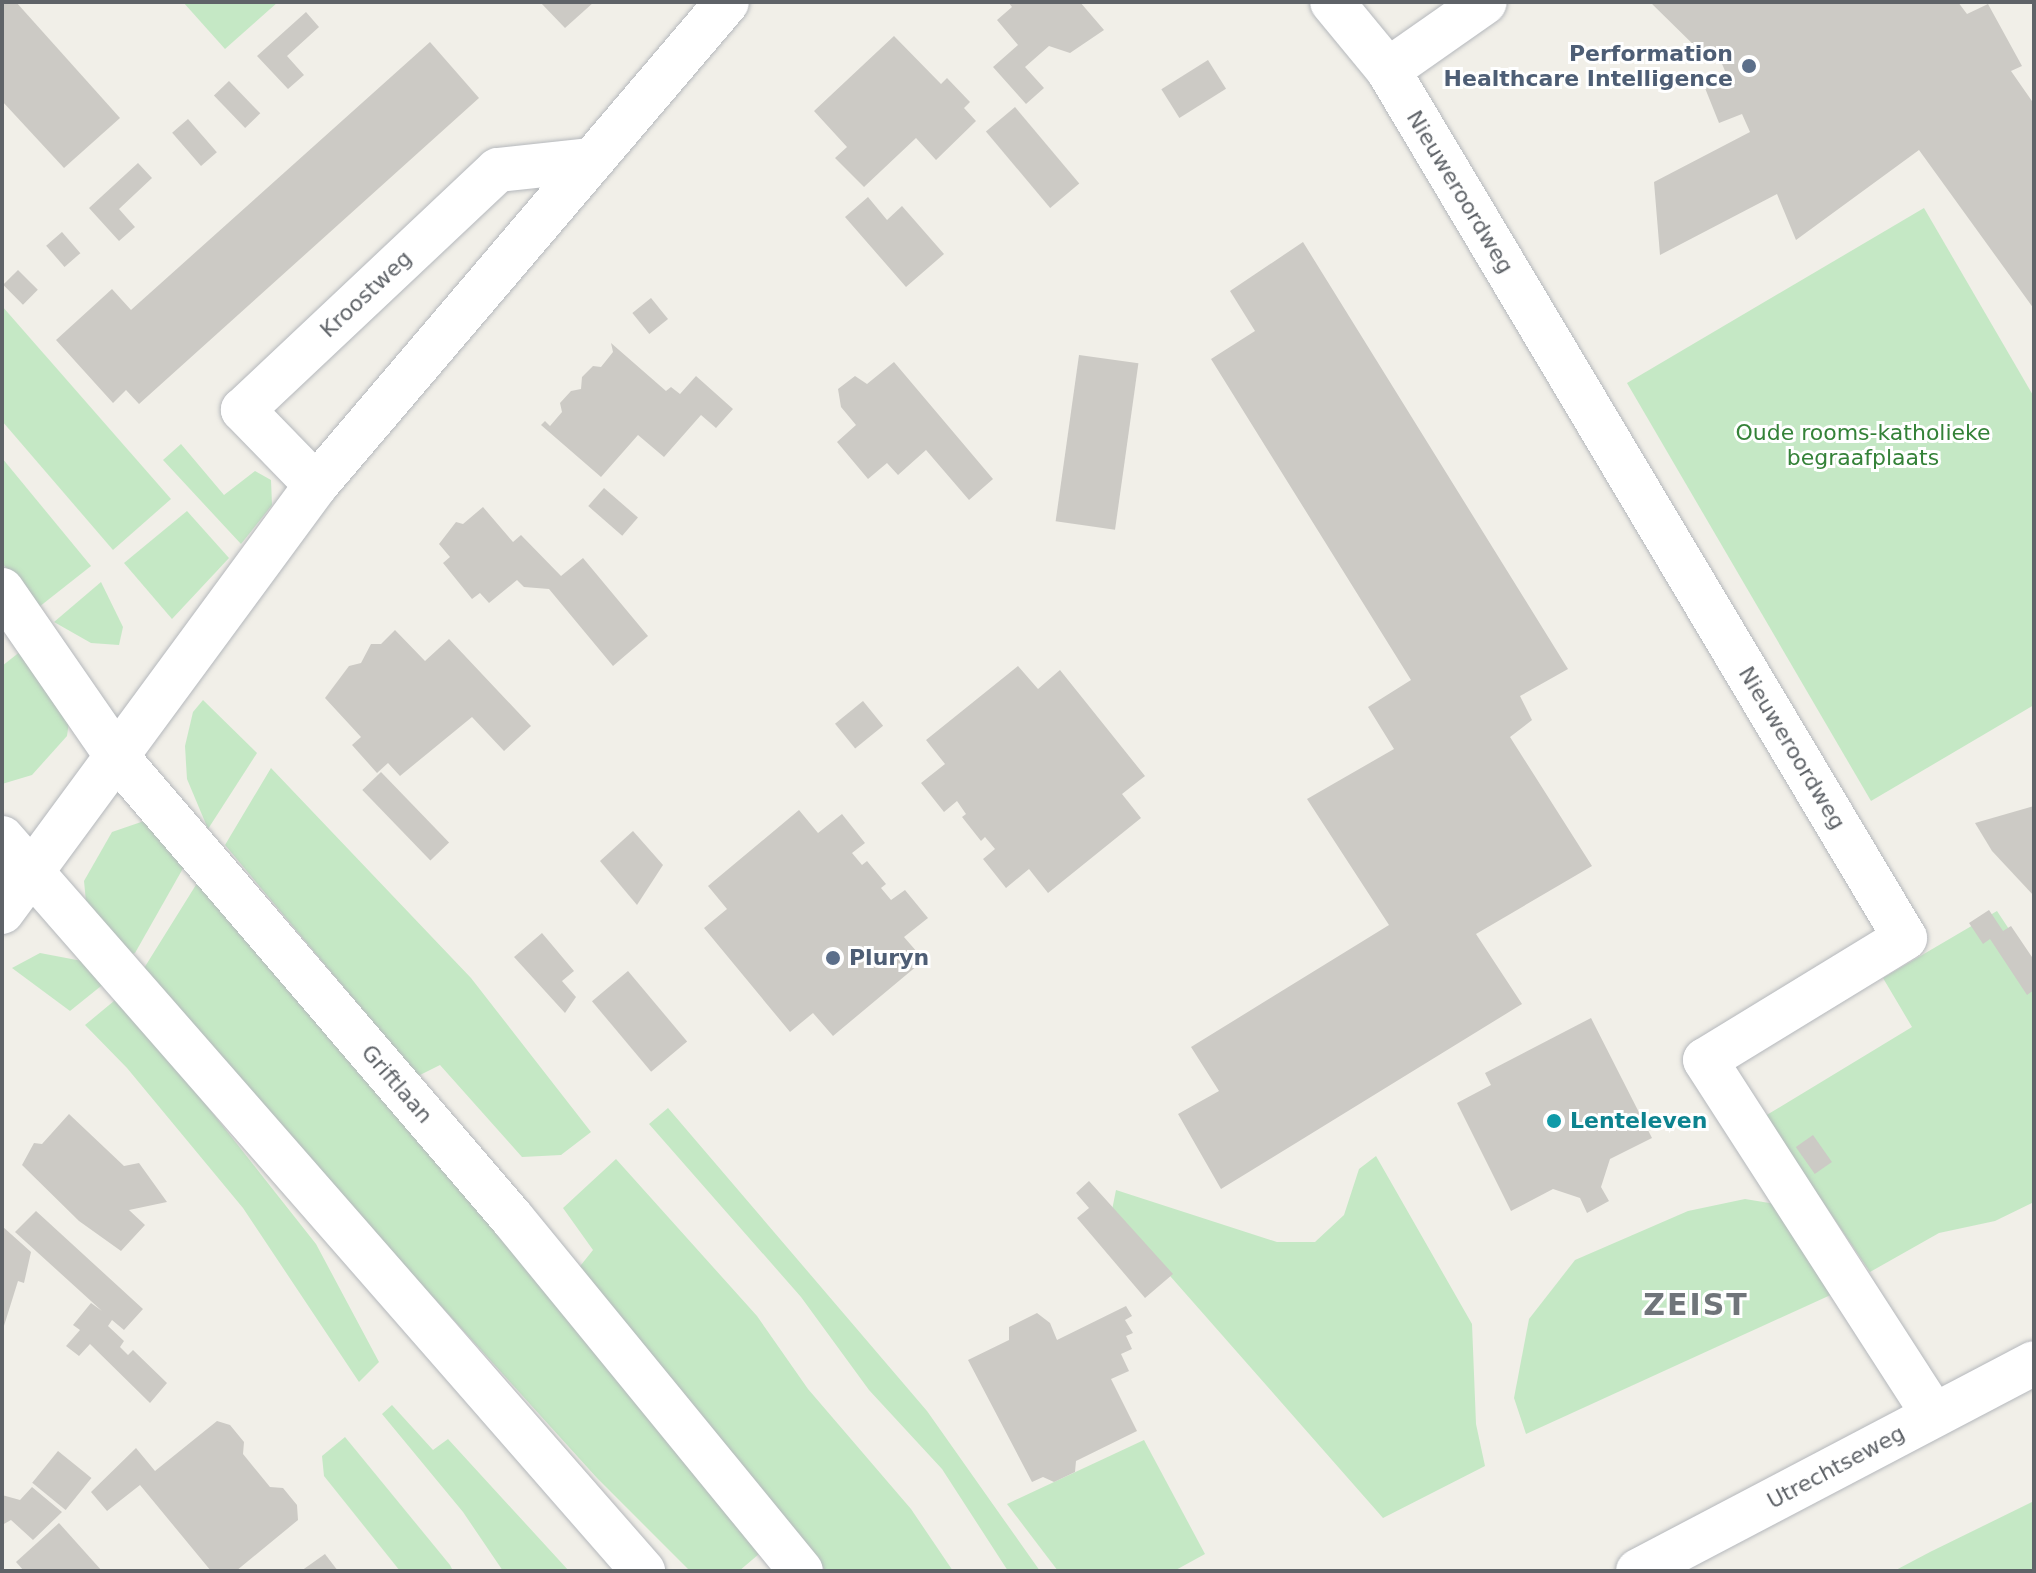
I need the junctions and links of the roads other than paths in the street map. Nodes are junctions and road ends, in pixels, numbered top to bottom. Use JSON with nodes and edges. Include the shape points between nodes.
{"nodes":[{"id":1,"x":727,"y":2,"type":"edge"},
{"id":2,"x":1332,"y":2,"type":"edge"},
{"id":3,"x":1485,"y":2,"type":"edge"},
{"id":4,"x":1388,"y":70,"type":"junction"},
{"id":5,"x":590,"y":160,"type":"junction"},
{"id":6,"x":316,"y":485,"type":"junction"},
{"id":7,"x":2,"y":590,"type":"edge"},
{"id":8,"x":117,"y":757,"type":"junction"},
{"id":9,"x":2,"y":838,"type":"edge"},
{"id":10,"x":33,"y":873,"type":"junction"},
{"id":11,"x":2,"y":912,"type":"edge"},
{"id":12,"x":2034,"y":1363,"type":"edge"},
{"id":13,"x":1934,"y":1415,"type":"junction"},
{"id":14,"x":643,"y":1571,"type":"edge"},
{"id":15,"x":801,"y":1571,"type":"edge"},
{"id":16,"x":1638,"y":1571,"type":"edge"}],
"edges":[{"from":1,"to":5,"type":"street"},
{"from":2,"to":4,"type":"street","name":"Nieuweroordweg"},
{"from":3,"to":4,"type":"street"},
{"from":4,"to":13,"type":"street","name":"Nieuweroordweg","via":[[1905,938],[1705,1060]]},
{"from":5,"to":6,"type":"street"},
{"from":5,"to":6,"type":"street","name":"Kroostweg","via":[[498,170],[243,410]]},
{"from":6,"to":8,"type":"street","via":[[180,663]]},
{"from":7,"to":8,"type":"street","name":"Griftlaan"},
{"from":8,"to":10,"type":"street"},
{"from":8,"to":15,"type":"street","name":"Griftlaan","via":[[512,1218]]},
{"from":9,"to":10,"type":"street"},
{"from":10,"to":11,"type":"street"},
{"from":10,"to":14,"type":"street"},
{"from":12,"to":13,"type":"street","name":"Utrechtseweg"},
{"from":13,"to":16,"type":"street","name":"Utrechtseweg"}]}
